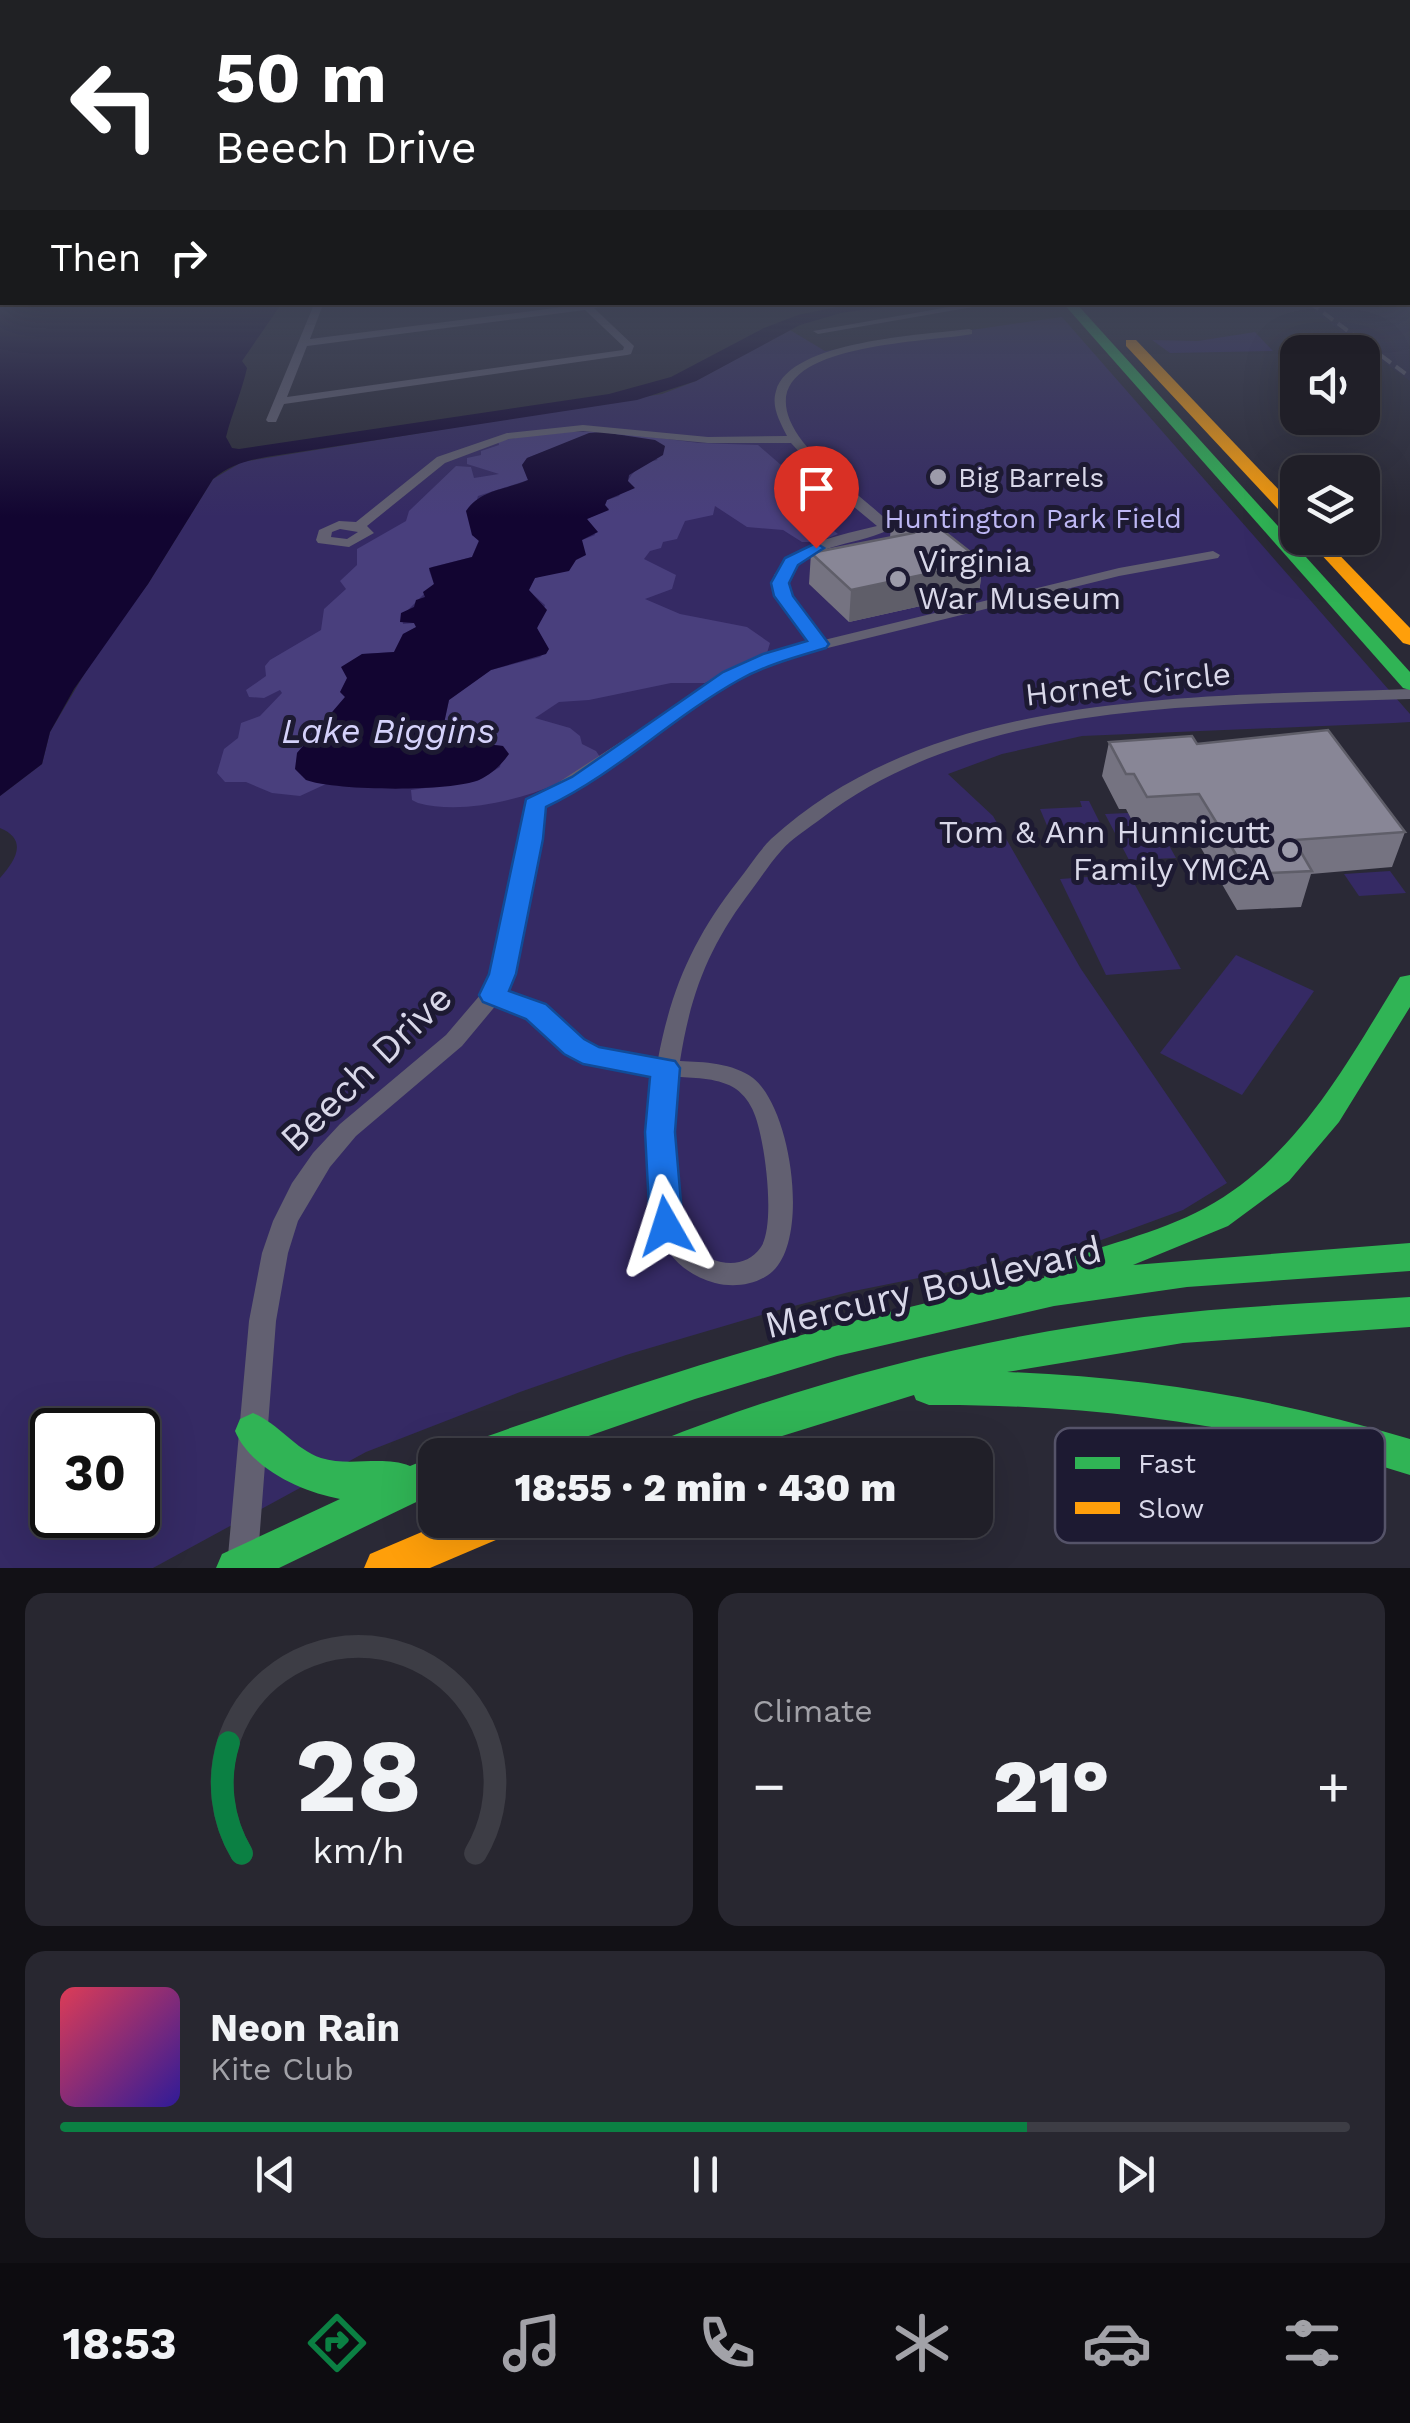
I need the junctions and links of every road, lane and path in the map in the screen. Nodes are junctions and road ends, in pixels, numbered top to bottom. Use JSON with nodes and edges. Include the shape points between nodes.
{"nodes":[{"id":1,"x":292,"y":371,"type":"edge"},
{"id":2,"x":501,"y":371,"type":"edge"},
{"id":3,"x":795,"y":371,"type":"edge"},
{"id":4,"x":1132,"y":371,"type":"edge"},
{"id":5,"x":1157,"y":371,"type":"edge"},
{"id":6,"x":280,"y":401,"type":"junction"},
{"id":7,"x":1167,"y":410,"type":"junction"},
{"id":8,"x":1194,"y":410,"type":"junction"},
{"id":9,"x":272,"y":420,"type":"dead end"},
{"id":10,"x":793,"y":439,"type":"junction"},
{"id":11,"x":1280,"y":501,"type":"edge"},
{"id":12,"x":358,"y":526,"type":"dead end"},
{"id":13,"x":1213,"y":555,"type":"dead end"},
{"id":14,"x":1330,"y":555,"type":"edge"},
{"id":15,"x":1339,"y":564,"type":"junction"},
{"id":16,"x":1306,"y":566,"type":"junction"},
{"id":17,"x":1410,"y":639,"type":"edge"},
{"id":18,"x":819,"y":644,"type":"junction"},
{"id":19,"x":1410,"y":684,"type":"edge"},
{"id":20,"x":1410,"y":694,"type":"edge"},
{"id":21,"x":1406,"y":992,"type":"edge"},
{"id":22,"x":493,"y":995,"type":"junction"},
{"id":23,"x":665,"y":1068,"type":"junction"},
{"id":24,"x":1410,"y":1257,"type":"edge"},
{"id":25,"x":983,"y":1306,"type":"junction"},
{"id":26,"x":1410,"y":1312,"type":"edge"},
{"id":27,"x":854,"y":1390,"type":"junction"},
{"id":28,"x":1315,"y":1428,"type":"edge"},
{"id":29,"x":253,"y":1432,"type":"junction"},
{"id":30,"x":531,"y":1438,"type":"edge"},
{"id":31,"x":718,"y":1438,"type":"edge"},
{"id":32,"x":1385,"y":1449,"type":"edge"},
{"id":33,"x":1410,"y":1457,"type":"edge"},
{"id":34,"x":418,"y":1477,"type":"edge"},
{"id":35,"x":418,"y":1480,"type":"edge"},
{"id":36,"x":454,"y":1538,"type":"edge"},
{"id":37,"x":239,"y":1566,"type":"edge"},
{"id":38,"x":384,"y":1568,"type":"edge"}],
"edges":[{"from":1,"to":6,"type":"street"},
{"from":2,"to":6,"type":"street"},
{"from":3,"to":10,"type":"street","via":[[780,385],[778,400]]},
{"from":4,"to":7,"type":"main road"},
{"from":5,"to":8,"type":"main road"},
{"from":6,"to":9,"type":"street"},
{"from":7,"to":8,"type":"main road"},
{"from":7,"to":16,"type":"main road"},
{"from":8,"to":11,"type":"main road"},
{"from":10,"to":12,"type":"street","via":[[539,431],[433,464]]},
{"from":10,"to":18,"type":"street","via":[[808,461],[887,527],[816,548],[786,567],[784,596]]},
{"from":13,"to":18,"type":"street"},
{"from":14,"to":15,"type":"main road"},
{"from":15,"to":16,"type":"main road"},
{"from":15,"to":17,"type":"main road"},
{"from":16,"to":19,"type":"main road"},
{"from":18,"to":22,"type":"street","via":[[730,677],[580,782],[534,804],[528,858]]},
{"from":20,"to":23,"type":"street","name":"Hornet Circle","via":[[1088,712],[948,744],[863,782],[796,828],[718,919]]},
{"from":21,"to":25,"type":"main road","via":[[1317,1127],[1238,1206]]},
{"from":22,"to":23,"type":"street","name":"Beech Drive","via":[[536,1012],[594,1056]]},
{"from":22,"to":29,"type":"street","name":"Beech Drive","via":[[471,1025],[342,1136],[299,1191],[268,1269]]},
{"from":23,"to":23,"type":"street","name":"Beech Drive","via":[[660,1132],[666,1226],[696,1264],[720,1276],[749,1271],[776,1246],[779,1218],[764,1102],[725,1074]]},
{"from":24,"to":25,"type":"main road","name":"Mercury Boulevard","via":[[1146,1277]]},
{"from":25,"to":30,"type":"main road","name":"Mercury Boulevard","via":[[786,1353]]},
{"from":26,"to":27,"type":"main road","via":[[1109,1336]]},
{"from":27,"to":28,"type":"main road","via":[[1017,1386],[1146,1392]]},
{"from":27,"to":31,"type":"main road"},
{"from":29,"to":34,"type":"main road","via":[[310,1478],[350,1484]]},
{"from":29,"to":37,"type":"street","name":"Beech Drive"},
{"from":32,"to":33,"type":"main road"},
{"from":35,"to":37,"type":"main road"},
{"from":36,"to":38,"type":"main road"}]}
